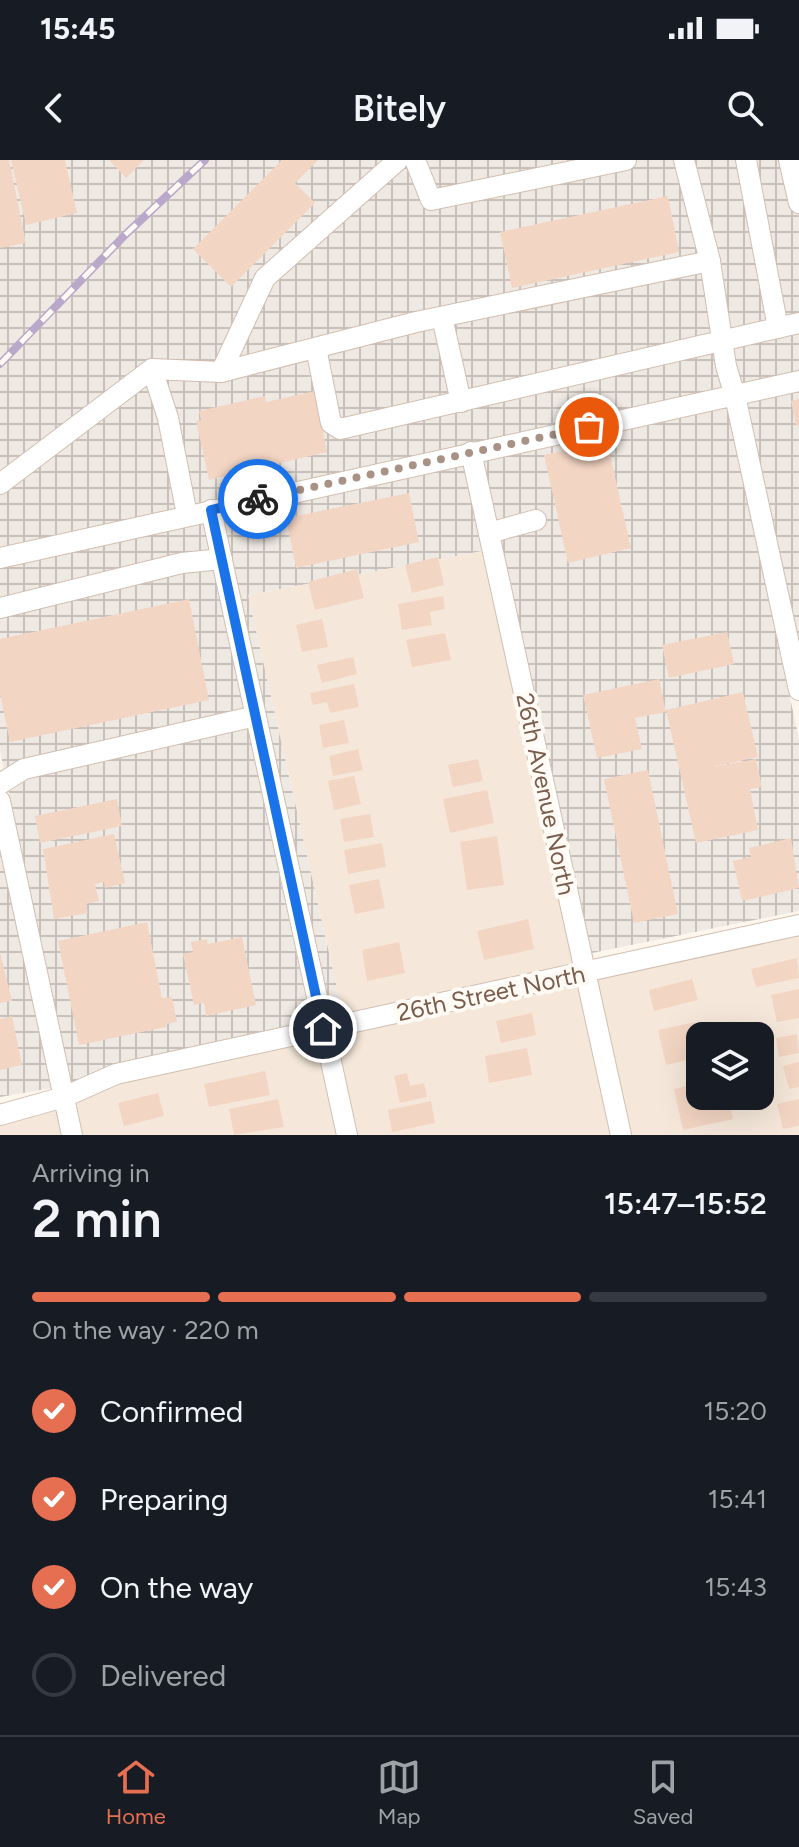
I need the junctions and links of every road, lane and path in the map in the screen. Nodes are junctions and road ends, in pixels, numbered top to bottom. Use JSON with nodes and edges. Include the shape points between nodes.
{"nodes":[{"id":1,"x":398,"y":160,"type":"edge"},
{"id":2,"x":415,"y":160,"type":"edge"},
{"id":3,"x":626,"y":160,"type":"edge"},
{"id":4,"x":684,"y":160,"type":"edge"},
{"id":5,"x":746,"y":160,"type":"edge"},
{"id":6,"x":789,"y":160,"type":"edge"},
{"id":7,"x":799,"y":203,"type":"edge"},
{"id":8,"x":710,"y":261,"type":"junction"},
{"id":9,"x":442,"y":317,"type":"junction"},
{"id":10,"x":799,"y":323,"type":"edge"},
{"id":11,"x":778,"y":328,"type":"junction"},
{"id":12,"x":722,"y":343,"type":"junction"},
{"id":13,"x":316,"y":348,"type":"junction"},
{"id":14,"x":152,"y":369,"type":"junction"},
{"id":15,"x":221,"y":372,"type":"junction"},
{"id":16,"x":799,"y":381,"type":"edge"},
{"id":17,"x":735,"y":396,"type":"junction"},
{"id":18,"x":461,"y":402,"type":"junction"},
{"id":19,"x":471,"y":452,"type":"junction"},
{"id":20,"x":0,"y":484,"type":"edge"},
{"id":21,"x":211,"y":510,"type":"junction"},
{"id":22,"x":187,"y":515,"type":"junction"},
{"id":23,"x":536,"y":520,"type":"dead end"},
{"id":24,"x":489,"y":533,"type":"junction"},
{"id":25,"x":0,"y":558,"type":"edge"},
{"id":26,"x":222,"y":559,"type":"junction"},
{"id":27,"x":0,"y":608,"type":"edge"},
{"id":28,"x":799,"y":690,"type":"edge"},
{"id":29,"x":256,"y":716,"type":"junction"},
{"id":30,"x":0,"y":784,"type":"edge"},
{"id":31,"x":0,"y":801,"type":"edge"},
{"id":32,"x":799,"y":925,"type":"edge"},
{"id":33,"x":585,"y":973,"type":"junction"},
{"id":34,"x":323,"y":1029,"type":"junction"},
{"id":35,"x":64,"y":1097,"type":"junction"},
{"id":36,"x":0,"y":1115,"type":"edge"},
{"id":37,"x":72,"y":1135,"type":"edge"},
{"id":38,"x":347,"y":1135,"type":"edge"},
{"id":39,"x":621,"y":1135,"type":"edge"}],
"edges":[{"from":1,"to":15,"type":"street","via":[[265,278]]},
{"from":2,"to":3,"type":"street","via":[[431,200]]},
{"from":4,"to":8,"type":"street"},
{"from":5,"to":11,"type":"street"},
{"from":6,"to":7,"type":"street"},
{"from":8,"to":9,"type":"street"},
{"from":8,"to":12,"type":"street"},
{"from":9,"to":13,"type":"street"},
{"from":9,"to":18,"type":"street"},
{"from":10,"to":11,"type":"street"},
{"from":11,"to":12,"type":"street"},
{"from":12,"to":17,"type":"street"},
{"from":12,"to":18,"type":"street"},
{"from":13,"to":15,"type":"street"},
{"from":13,"to":18,"type":"street","via":[[331,423],[340,429]]},
{"from":14,"to":15,"type":"street"},
{"from":14,"to":20,"type":"street"},
{"from":14,"to":22,"type":"street","via":[[168,418]]},
{"from":16,"to":17,"type":"street"},
{"from":17,"to":19,"type":"street"},
{"from":17,"to":28,"type":"street"},
{"from":19,"to":21,"type":"street"},
{"from":19,"to":24,"type":"street","name":"26th Avenue North"},
{"from":21,"to":22,"type":"street"},
{"from":21,"to":26,"type":"street"},
{"from":22,"to":25,"type":"street"},
{"from":23,"to":24,"type":"street"},
{"from":24,"to":33,"type":"street","name":"26th Avenue North"},
{"from":26,"to":27,"type":"street","via":[[182,563]]},
{"from":26,"to":29,"type":"street"},
{"from":29,"to":30,"type":"street","via":[[24,769]]},
{"from":29,"to":34,"type":"street"},
{"from":31,"to":35,"type":"street"},
{"from":32,"to":33,"type":"street","name":"26th Street North"},
{"from":33,"to":34,"type":"street","name":"26th Street North"},
{"from":33,"to":39,"type":"street","name":"26th Avenue North"},
{"from":34,"to":35,"type":"street","name":"26th Street North","via":[[116,1074]]},
{"from":34,"to":38,"type":"street"},
{"from":35,"to":36,"type":"street","name":"26th Street North"},
{"from":35,"to":37,"type":"street"}]}
